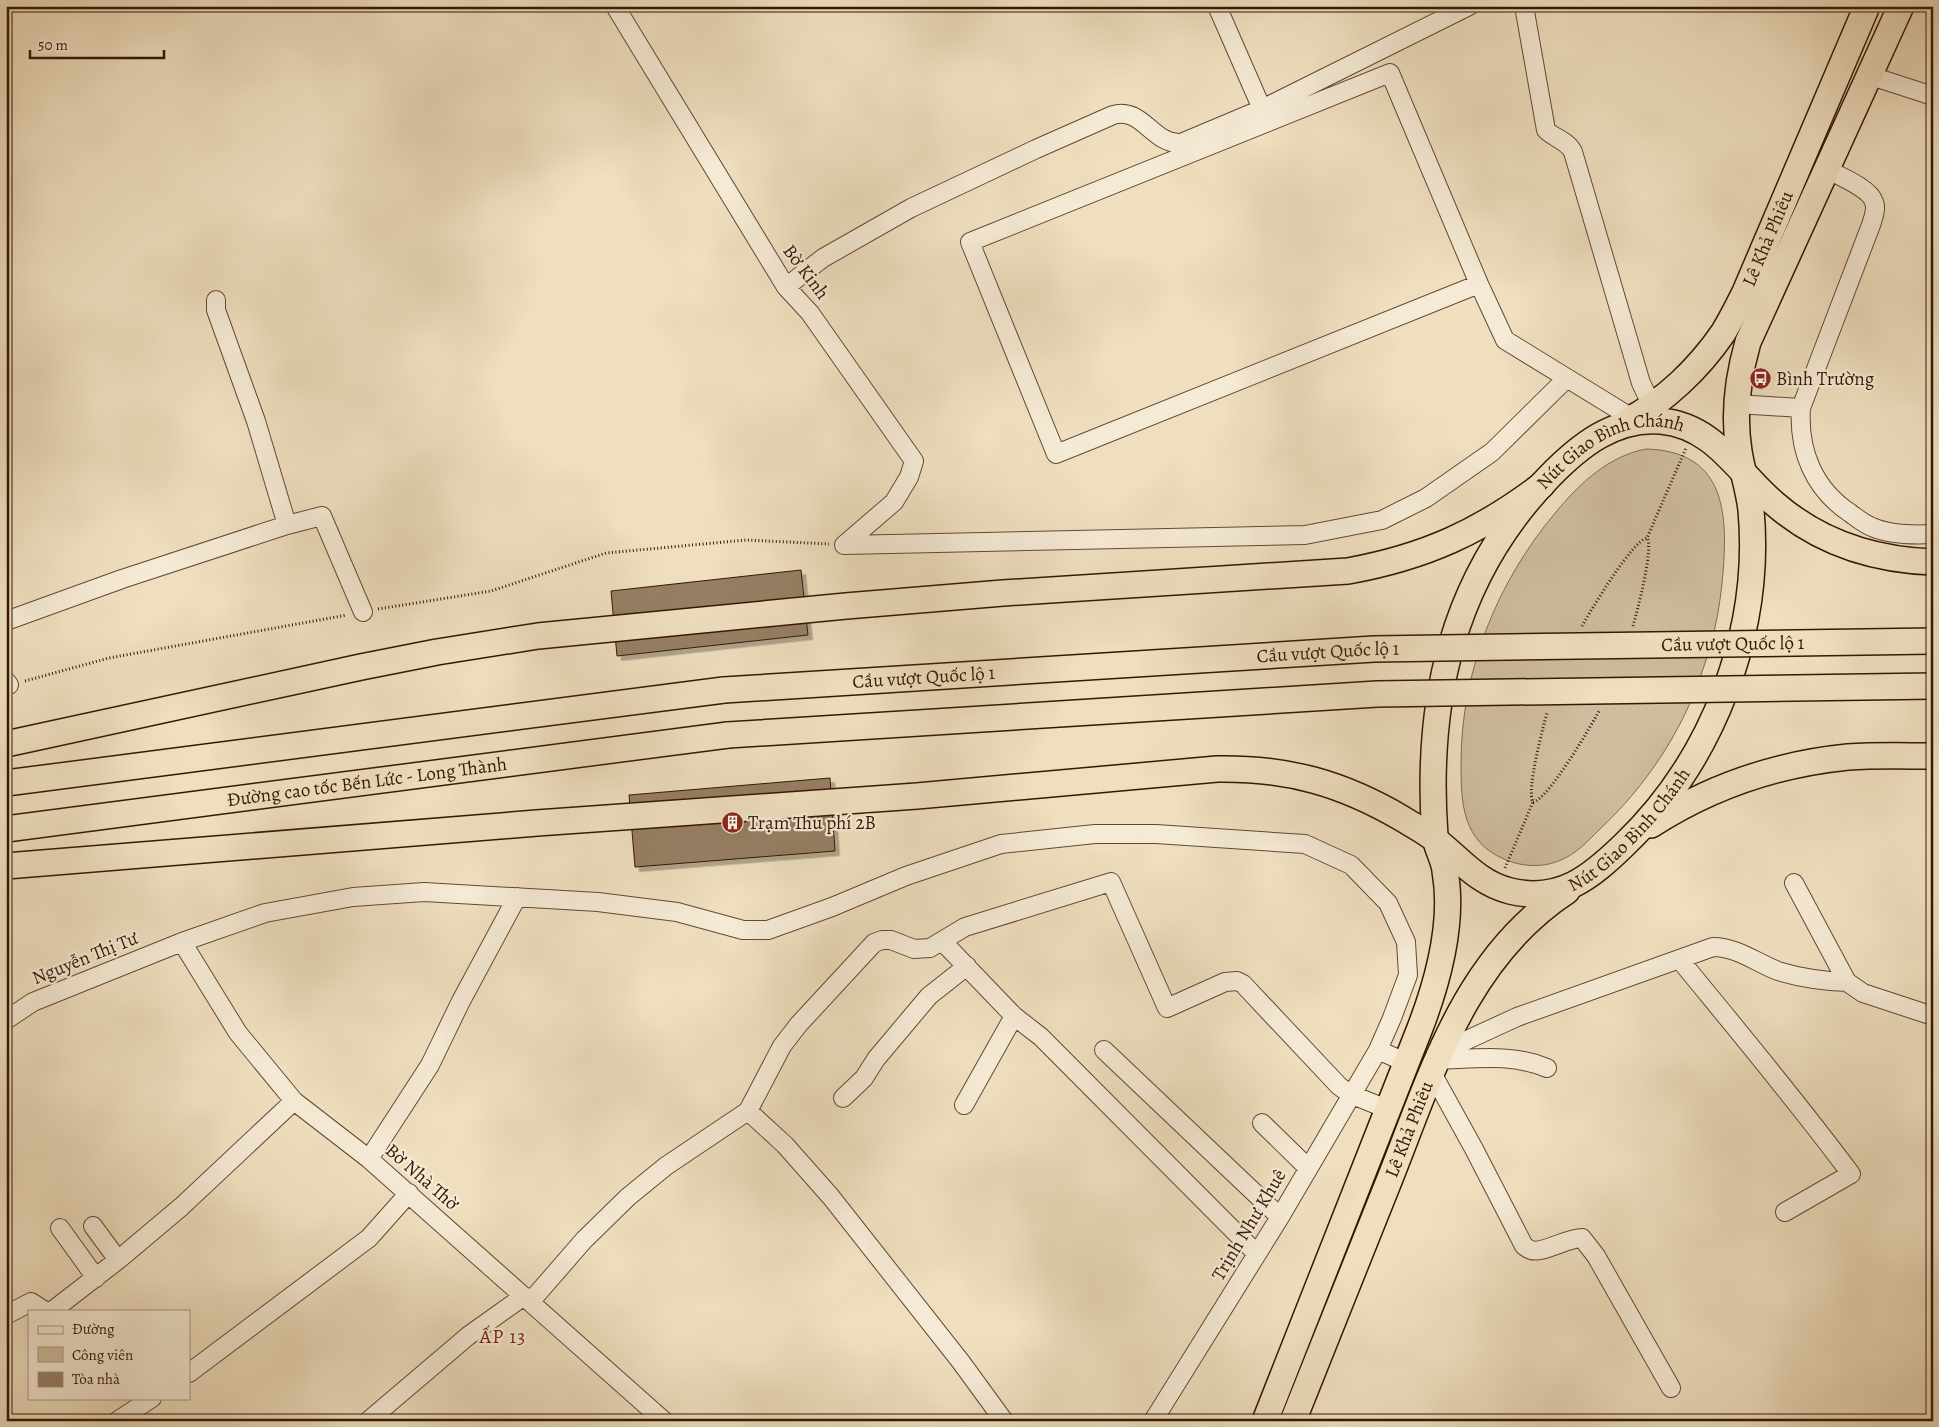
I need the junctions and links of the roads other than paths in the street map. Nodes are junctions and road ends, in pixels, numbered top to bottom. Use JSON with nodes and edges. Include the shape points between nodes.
{"nodes":[{"id":1,"x":615,"y":6,"type":"edge"},
{"id":2,"x":1217,"y":6,"type":"edge"},
{"id":3,"x":1469,"y":6,"type":"edge"},
{"id":4,"x":1524,"y":6,"type":"edge"},
{"id":5,"x":1867,"y":6,"type":"edge"},
{"id":6,"x":1901,"y":6,"type":"edge"},
{"id":7,"x":1868,"y":75,"type":"junction"},
{"id":8,"x":1933,"y":96,"type":"edge"},
{"id":9,"x":1262,"y":109,"type":"junction"},
{"id":10,"x":1826,"y":169,"type":"junction"},
{"id":11,"x":1479,"y":284,"type":"junction"},
{"id":12,"x":786,"y":287,"type":"junction"},
{"id":13,"x":216,"y":300,"type":"dead end"},
{"id":14,"x":1567,"y":378,"type":"junction"},
{"id":15,"x":1736,"y":404,"type":"junction"},
{"id":16,"x":1801,"y":408,"type":"junction"},
{"id":17,"x":1632,"y":418,"type":"junction"},
{"id":18,"x":1742,"y":469,"type":"junction"},
{"id":19,"x":1542,"y":485,"type":"junction"},
{"id":20,"x":287,"y":525,"type":"junction"},
{"id":21,"x":1933,"y":534,"type":"edge"},
{"id":22,"x":1933,"y":562,"type":"edge"},
{"id":23,"x":363,"y":612,"type":"road end"},
{"id":24,"x":6,"y":621,"type":"edge"},
{"id":25,"x":1933,"y":641,"type":"edge"},
{"id":26,"x":1933,"y":686,"type":"edge"},
{"id":27,"x":6,"y":744,"type":"edge"},
{"id":28,"x":1933,"y":756,"type":"edge"},
{"id":29,"x":6,"y":783,"type":"edge"},
{"id":30,"x":6,"y":829,"type":"edge"},
{"id":31,"x":1632,"y":838,"type":"junction"},
{"id":32,"x":1435,"y":839,"type":"junction"},
{"id":33,"x":6,"y":866,"type":"edge"},
{"id":34,"x":1586,"y":879,"type":"junction"},
{"id":35,"x":1794,"y":883,"type":"dead end"},
{"id":36,"x":517,"y":897,"type":"junction"},
{"id":37,"x":942,"y":941,"type":"junction"},
{"id":38,"x":182,"y":942,"type":"junction"},
{"id":39,"x":1680,"y":960,"type":"junction"},
{"id":40,"x":967,"y":966,"type":"junction"},
{"id":41,"x":1847,"y":982,"type":"junction"},
{"id":42,"x":1014,"y":1016,"type":"junction"},
{"id":43,"x":1933,"y":1016,"type":"edge"},
{"id":44,"x":6,"y":1020,"type":"edge"},
{"id":45,"x":1104,"y":1050,"type":"dead end"},
{"id":46,"x":1378,"y":1050,"type":"junction"},
{"id":47,"x":1405,"y":1062,"type":"junction"},
{"id":48,"x":1437,"y":1062,"type":"junction"},
{"id":49,"x":1547,"y":1068,"type":"dead end"},
{"id":50,"x":1350,"y":1094,"type":"junction"},
{"id":51,"x":843,"y":1098,"type":"dead end"},
{"id":52,"x":294,"y":1101,"type":"junction"},
{"id":53,"x":964,"y":1105,"type":"dead end"},
{"id":54,"x":1387,"y":1110,"type":"junction"},
{"id":55,"x":748,"y":1111,"type":"junction"},
{"id":56,"x":1262,"y":1123,"type":"dead end"},
{"id":57,"x":369,"y":1158,"type":"junction"},
{"id":58,"x":1308,"y":1168,"type":"junction"},
{"id":59,"x":409,"y":1193,"type":"junction"},
{"id":60,"x":1785,"y":1212,"type":"dead end"},
{"id":61,"x":1280,"y":1217,"type":"junction"},
{"id":62,"x":93,"y":1226,"type":"dead end"},
{"id":63,"x":60,"y":1228,"type":"dead end"},
{"id":64,"x":1257,"y":1254,"type":"junction"},
{"id":65,"x":118,"y":1260,"type":"junction"},
{"id":66,"x":96,"y":1278,"type":"junction"},
{"id":67,"x":528,"y":1299,"type":"junction"},
{"id":68,"x":43,"y":1310,"type":"edge"},
{"id":69,"x":53,"y":1310,"type":"edge"},
{"id":70,"x":6,"y":1316,"type":"edge"},
{"id":71,"x":190,"y":1372,"type":"edge"},
{"id":72,"x":1672,"y":1388,"type":"dead end"},
{"id":73,"x":149,"y":1400,"type":"edge"},
{"id":74,"x":117,"y":1421,"type":"edge"},
{"id":75,"x":368,"y":1421,"type":"edge"},
{"id":76,"x":664,"y":1421,"type":"edge"},
{"id":77,"x":1004,"y":1421,"type":"edge"},
{"id":78,"x":1153,"y":1421,"type":"edge"},
{"id":79,"x":1265,"y":1421,"type":"edge"},
{"id":80,"x":1292,"y":1421,"type":"edge"}],
"edges":[{"from":1,"to":12,"type":"street","name":"Bờ Kinh"},
{"from":2,"to":9,"type":"street"},
{"from":3,"to":9,"type":"street"},
{"from":4,"to":17,"type":"street","via":[[1546,130],[1571,147],[1573,152],[1641,383]]},
{"from":5,"to":17,"type":"highway","name":"Lê Khả Phiêu","via":[[1745,292],[1724,332],[1688,376]]},
{"from":6,"to":7,"type":"highway","name":"Lê Khả Phiêu"},
{"from":7,"to":8,"type":"street"},
{"from":7,"to":10,"type":"highway","name":"Lê Khả Phiêu"},
{"from":9,"to":12,"type":"street","via":[[1174,144],[1134,116],[1124,113],[1113,115],[911,208],[824,258]]},
{"from":10,"to":15,"type":"highway","name":"Lê Khả Phiêu","via":[[1748,342]]},
{"from":10,"to":16,"type":"street","via":[[1869,194],[1875,208]]},
{"from":11,"to":11,"type":"street","via":[[1390,73],[970,242],[1056,454]]},
{"from":11,"to":14,"type":"street","via":[[1505,340]]},
{"from":12,"to":14,"type":"street","name":"Bờ Kinh","via":[[810,313],[914,461],[910,477],[894,502],[844,545],[1305,535],[1382,520],[1426,498],[1492,452]]},
{"from":13,"to":20,"type":"street","via":[[216,310],[256,421]]},
{"from":14,"to":17,"type":"street"},
{"from":15,"to":16,"type":"street"},
{"from":15,"to":18,"type":"highway","name":"Lê Khả Phiêu"},
{"from":16,"to":21,"type":"street","via":[[1801,437],[1806,458],[1814,476],[1833,500],[1874,528]]},
{"from":17,"to":18,"type":"highway","name":"Nút Giao Bình Chánh","via":[[1628,423],[1662,421],[1694,430],[1722,449]]},
{"from":17,"to":19,"type":"highway","name":"Nút Giao Bình Chánh","via":[[1597,437],[1566,460]]},
{"from":18,"to":22,"type":"highway","via":[[1794,519],[1836,543],[1883,557]]},
{"from":18,"to":31,"type":"highway","name":"Nút Giao Bình Chánh","via":[[1751,507],[1753,542],[1747,611],[1730,678],[1689,765]]},
{"from":19,"to":27,"type":"highway","via":[[1493,520],[1439,546],[1379,566],[1348,571],[866,604],[538,636],[361,667]]},
{"from":19,"to":32,"type":"highway","name":"Nút Giao Bình Chánh","via":[[1500,540],[1482,570],[1451,645],[1435,720]]},
{"from":20,"to":23,"type":"street","via":[[320,516],[324,519]]},
{"from":20,"to":24,"type":"street"},
{"from":25,"to":29,"type":"highway","name":"Cầu vượt Quốc lộ 1","bridge":true,"via":[[1374,649],[724,690]]},
{"from":26,"to":30,"type":"highway","name":"Đường cao tốc Bến Lức - Long Thành","bridge":true,"via":[[1377,694],[728,735]]},
{"from":28,"to":31,"type":"highway","via":[[1850,757],[1782,768],[1715,791]]},
{"from":31,"to":34,"type":"highway","name":"Nút Giao Bình Chánh"},
{"from":32,"to":33,"type":"highway","via":[[1342,788],[1294,774],[1234,768],[917,796]]},
{"from":32,"to":34,"type":"highway","name":"Nút Giao Bình Chánh","via":[[1482,880],[1511,891],[1540,893]]},
{"from":32,"to":47,"type":"highway","name":"Lê Khả Phiêu","via":[[1446,870],[1446,928],[1437,979]]},
{"from":34,"to":48,"type":"highway","name":"Lê Khả Phiêu","via":[[1544,908],[1506,944],[1462,1007]]},
{"from":35,"to":41,"type":"street"},
{"from":36,"to":38,"type":"street","name":"Nguyễn Thị Tư","via":[[424,892],[353,897],[265,914]]},
{"from":36,"to":46,"type":"street","name":"Trịnh Như Khuê","via":[[618,904],[677,912],[743,930],[768,930],[906,876],[1001,844],[1095,834],[1305,844],[1352,865],[1388,903],[1406,942],[1408,975]]},
{"from":36,"to":57,"type":"street","via":[[430,1065]]},
{"from":37,"to":40,"type":"street"},
{"from":37,"to":50,"type":"street","via":[[965,927],[1111,882],[1167,1008],[1225,982],[1243,984],[1331,1079]]},
{"from":37,"to":55,"type":"street","via":[[923,950],[892,940],[874,943],[782,1046]]},
{"from":38,"to":44,"type":"street","name":"Nguyễn Thị Tư","via":[[33,1002]]},
{"from":38,"to":52,"type":"street","name":"Bờ Nhà Thờ","via":[[238,1033]]},
{"from":39,"to":41,"type":"street","via":[[1702,950],[1722,947],[1798,977]]},
{"from":39,"to":48,"type":"street","via":[[1517,1017]]},
{"from":39,"to":60,"type":"street","via":[[1809,1118],[1850,1174]]},
{"from":40,"to":42,"type":"street"},
{"from":40,"to":51,"type":"street","via":[[929,996],[864,1078]]},
{"from":41,"to":43,"type":"street","via":[[1863,993]]},
{"from":42,"to":53,"type":"street"},
{"from":42,"to":64,"type":"street","via":[[1042,1038]]},
{"from":45,"to":61,"type":"street"},
{"from":46,"to":47,"type":"street"},
{"from":46,"to":50,"type":"street","name":"Trịnh Như Khuê"},
{"from":47,"to":54,"type":"highway","name":"Lê Khả Phiêu"},
{"from":48,"to":49,"type":"street","via":[[1511,1059]]},
{"from":48,"to":72,"type":"street","via":[[1524,1246],[1539,1250],[1582,1238],[1596,1256]]},
{"from":48,"to":80,"type":"highway","name":"Lê Khả Phiêu"},
{"from":50,"to":54,"type":"street"},
{"from":50,"to":58,"type":"street","name":"Trịnh Như Khuê"},
{"from":52,"to":57,"type":"street","name":"Bờ Nhà Thờ"},
{"from":52,"to":65,"type":"street","via":[[181,1207]]},
{"from":54,"to":79,"type":"highway","name":"Lê Khả Phiêu"},
{"from":55,"to":67,"type":"street","via":[[666,1166],[628,1197]]},
{"from":55,"to":77,"type":"street","via":[[785,1146],[831,1198]]},
{"from":56,"to":58,"type":"street"},
{"from":57,"to":59,"type":"street","name":"Bờ Nhà Thờ"},
{"from":58,"to":61,"type":"street","name":"Trịnh Như Khuê"},
{"from":59,"to":67,"type":"street","name":"Bờ Nhà Thờ"},
{"from":59,"to":71,"type":"street","via":[[369,1238]]},
{"from":61,"to":64,"type":"street","name":"Trịnh Như Khuê"},
{"from":62,"to":65,"type":"street"},
{"from":63,"to":66,"type":"street"},
{"from":64,"to":78,"type":"street","name":"Trịnh Như Khuê"},
{"from":65,"to":66,"type":"street"},
{"from":66,"to":69,"type":"street"},
{"from":67,"to":75,"type":"street","via":[[468,1336]]},
{"from":67,"to":76,"type":"street","name":"Bờ Nhà Thờ"},
{"from":68,"to":70,"type":"street","via":[[31,1302]]},
{"from":73,"to":74,"type":"street"}]}
